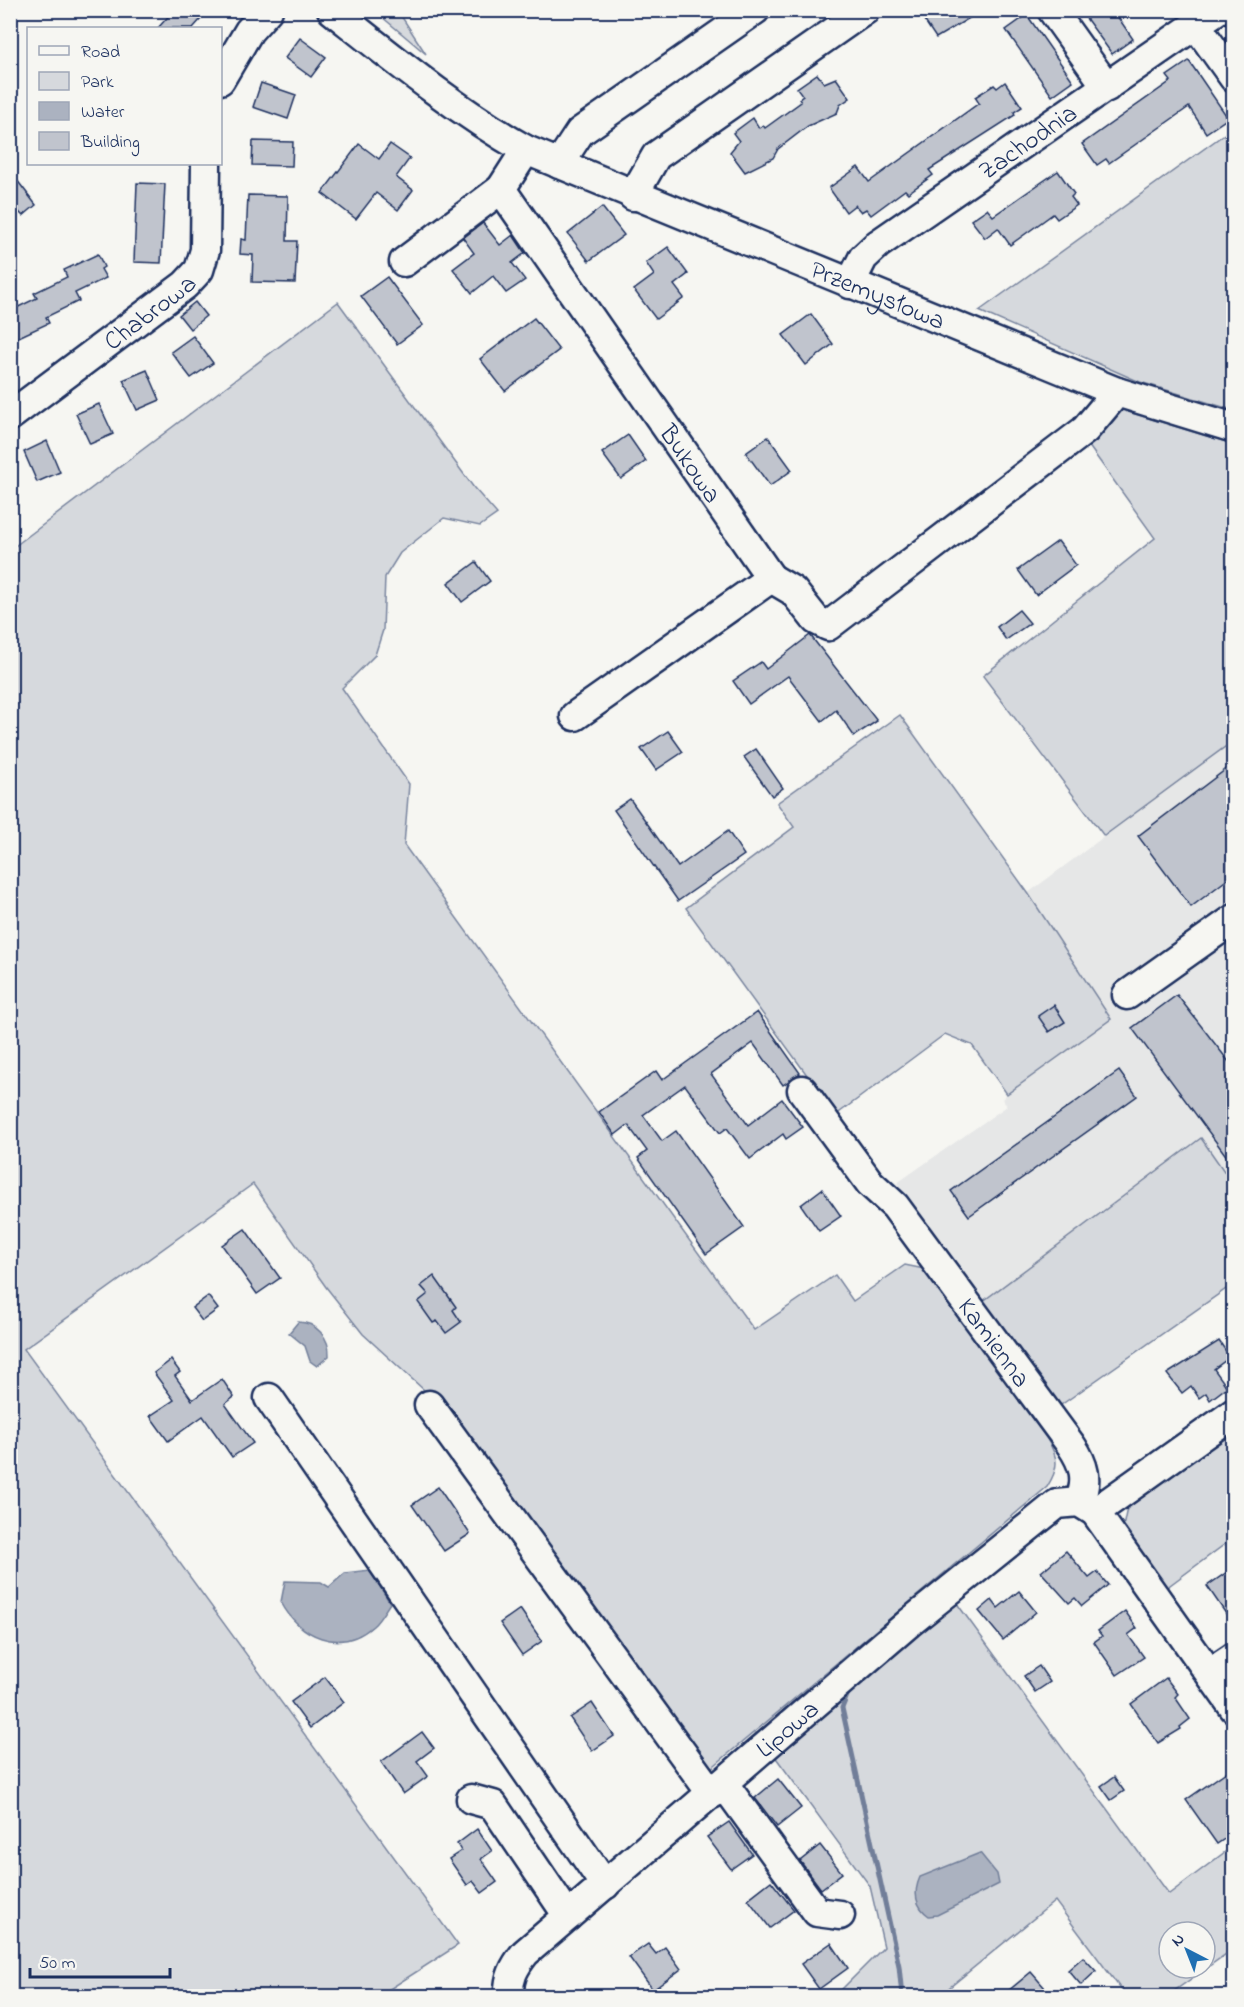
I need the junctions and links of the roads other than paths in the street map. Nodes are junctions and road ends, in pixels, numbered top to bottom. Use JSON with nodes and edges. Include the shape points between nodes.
{"nodes":[{"id":1,"x":268,"y":10,"type":"edge"},
{"id":2,"x":332,"y":10,"type":"edge"},
{"id":3,"x":755,"y":10,"type":"edge"},
{"id":4,"x":865,"y":10,"type":"edge"},
{"id":5,"x":1052,"y":10,"type":"edge"},
{"id":6,"x":1211,"y":15,"type":"edge"},
{"id":7,"x":222,"y":77,"type":"edge"},
{"id":8,"x":1233,"y":78,"type":"edge"},
{"id":9,"x":1107,"y":87,"type":"junction"},
{"id":10,"x":526,"y":150,"type":"junction"},
{"id":11,"x":558,"y":164,"type":"junction"},
{"id":12,"x":206,"y":165,"type":"edge"},
{"id":13,"x":501,"y":189,"type":"junction"},
{"id":14,"x":633,"y":196,"type":"junction"},
{"id":15,"x":404,"y":262,"type":"dead end"},
{"id":16,"x":850,"y":284,"type":"junction"},
{"id":17,"x":1117,"y":392,"type":"junction"},
{"id":18,"x":10,"y":417,"type":"edge"},
{"id":19,"x":1233,"y":428,"type":"edge"},
{"id":20,"x":771,"y":578,"type":"junction"},
{"id":21,"x":574,"y":716,"type":"dead end"},
{"id":22,"x":1233,"y":919,"type":"edge"},
{"id":23,"x":1127,"y":995,"type":"dead end"},
{"id":24,"x":802,"y":1090,"type":"dead end"},
{"id":25,"x":269,"y":1398,"type":"dead end"},
{"id":26,"x":429,"y":1405,"type":"dead end"},
{"id":27,"x":1233,"y":1413,"type":"edge"},
{"id":28,"x":1087,"y":1507,"type":"junction"},
{"id":29,"x":1233,"y":1657,"type":"edge"},
{"id":30,"x":1210,"y":1673,"type":"junction"},
{"id":31,"x":1233,"y":1708,"type":"edge"},
{"id":32,"x":718,"y":1789,"type":"junction"},
{"id":33,"x":471,"y":1798,"type":"dead end"},
{"id":34,"x":605,"y":1885,"type":"junction"},
{"id":35,"x":840,"y":1914,"type":"dead end"},
{"id":36,"x":568,"y":1916,"type":"junction"},
{"id":37,"x":509,"y":1996,"type":"edge"}],
"edges":[{"from":1,"to":7,"type":"street","via":[[249,31]]},
{"from":2,"to":10,"type":"street","name":"Przemysłowa","via":[[484,127]]},
{"from":3,"to":11,"type":"street","via":[[580,132]]},
{"from":4,"to":14,"type":"street","via":[[656,156]]},
{"from":5,"to":9,"type":"street"},
{"from":6,"to":8,"type":"street"},
{"from":6,"to":9,"type":"street","name":"Zachodnia"},
{"from":9,"to":16,"type":"street","name":"Zachodnia","via":[[878,244],[863,258]]},
{"from":10,"to":11,"type":"street","name":"Przemysłowa"},
{"from":10,"to":13,"type":"street"},
{"from":11,"to":14,"type":"street","name":"Przemysłowa"},
{"from":12,"to":18,"type":"street","name":"Chabrowa","via":[[205,250],[199,270],[185,285]]},
{"from":13,"to":15,"type":"street"},
{"from":13,"to":20,"type":"street","name":"Bukowa"},
{"from":14,"to":16,"type":"street","name":"Przemysłowa"},
{"from":16,"to":17,"type":"street","name":"Przemysłowa"},
{"from":17,"to":19,"type":"street","name":"Przemysłowa"},
{"from":17,"to":20,"type":"street","via":[[1085,430],[828,626],[816,620],[793,591]]},
{"from":20,"to":21,"type":"street"},
{"from":22,"to":23,"type":"street"},
{"from":24,"to":28,"type":"street","name":"Kamienna","via":[[870,1183],[895,1206],[1071,1444],[1085,1475]]},
{"from":25,"to":34,"type":"street"},
{"from":26,"to":32,"type":"street"},
{"from":27,"to":28,"type":"street"},
{"from":28,"to":30,"type":"street"},
{"from":28,"to":32,"type":"street","name":"Lipowa","via":[[1064,1502],[1048,1509],[909,1623]]},
{"from":29,"to":30,"type":"street"},
{"from":30,"to":31,"type":"street"},
{"from":32,"to":34,"type":"street","name":"Lipowa"},
{"from":32,"to":35,"type":"street","via":[[817,1912]]},
{"from":33,"to":36,"type":"street","via":[[493,1805]]},
{"from":34,"to":36,"type":"street","name":"Lipowa"},
{"from":36,"to":37,"type":"street","name":"Lipowa","via":[[514,1967],[508,1984]]}]}
